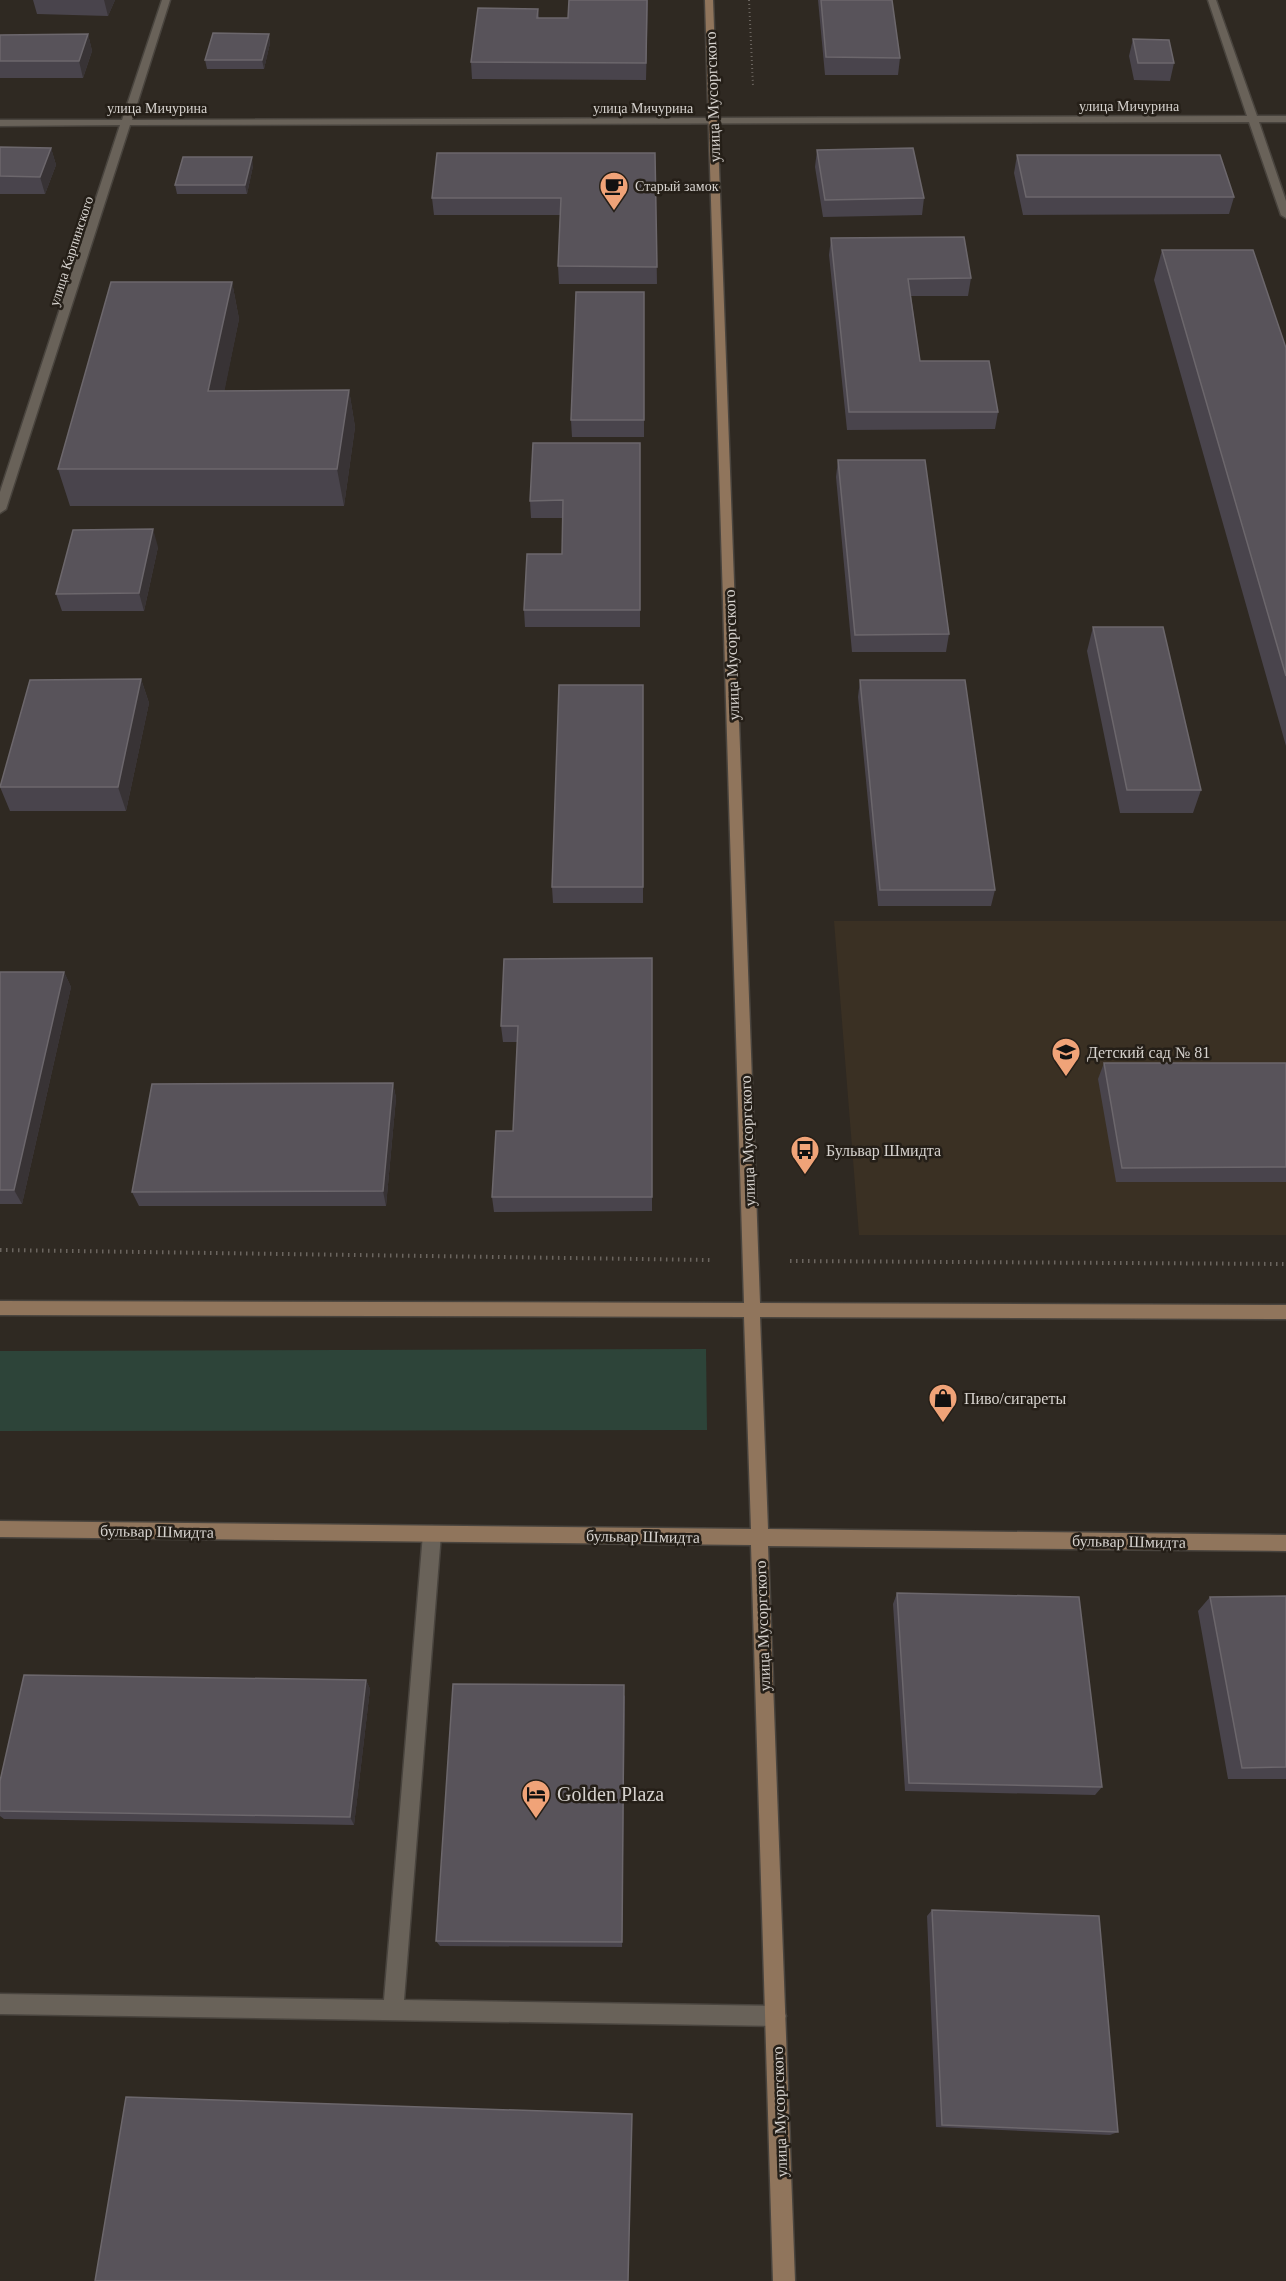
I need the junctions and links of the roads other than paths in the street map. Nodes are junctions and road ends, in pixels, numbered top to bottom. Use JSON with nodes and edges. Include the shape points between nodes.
{"nodes":[{"id":1,"x":166,"y":0,"type":"edge"},
{"id":2,"x":709,"y":0,"type":"edge"},
{"id":3,"x":1212,"y":0,"type":"edge"},
{"id":4,"x":1253,"y":119,"type":"junction"},
{"id":5,"x":1286,"y":119,"type":"edge"},
{"id":6,"x":713,"y":121,"type":"junction"},
{"id":7,"x":128,"y":122,"type":"junction"},
{"id":8,"x":0,"y":123,"type":"edge"},
{"id":9,"x":1286,"y":214,"type":"edge"},
{"id":10,"x":0,"y":509,"type":"edge"},
{"id":11,"x":0,"y":1308,"type":"edge"},
{"id":12,"x":752,"y":1310,"type":"junction"},
{"id":13,"x":1286,"y":1312,"type":"edge"},
{"id":14,"x":0,"y":1529,"type":"edge"},
{"id":15,"x":432,"y":1534,"type":"junction"},
{"id":16,"x":759,"y":1538,"type":"junction"},
{"id":17,"x":1286,"y":1543,"type":"edge"},
{"id":18,"x":0,"y":2004,"type":"edge"},
{"id":19,"x":393,"y":2009,"type":"junction"},
{"id":20,"x":776,"y":2016,"type":"junction"},
{"id":21,"x":784,"y":2281,"type":"edge"}],
"edges":[{"from":1,"to":7,"type":"street","name":"улица Карпинского"},
{"from":2,"to":6,"type":"street","name":"улица Мусоргского"},
{"from":3,"to":4,"type":"street"},
{"from":4,"to":5,"type":"street","name":"улица Мичурина"},
{"from":4,"to":6,"type":"street","name":"улица Мичурина"},
{"from":4,"to":9,"type":"street"},
{"from":6,"to":7,"type":"street","name":"улица Мичурина"},
{"from":6,"to":12,"type":"street","name":"улица Мусоргского"},
{"from":7,"to":8,"type":"street","name":"улица Мичурина"},
{"from":7,"to":10,"type":"street","name":"улица Карпинского"},
{"from":11,"to":12,"type":"street"},
{"from":12,"to":13,"type":"street"},
{"from":12,"to":16,"type":"street","name":"улица Мусоргского"},
{"from":14,"to":15,"type":"street","name":"бульвар Шмидта"},
{"from":15,"to":16,"type":"street","name":"бульвар Шмидта"},
{"from":15,"to":19,"type":"street"},
{"from":16,"to":17,"type":"street","name":"бульвар Шмидта"},
{"from":16,"to":20,"type":"street","name":"улица Мусоргского"},
{"from":18,"to":19,"type":"street"},
{"from":19,"to":20,"type":"street"},
{"from":20,"to":21,"type":"street","name":"улица Мусоргского"}]}
